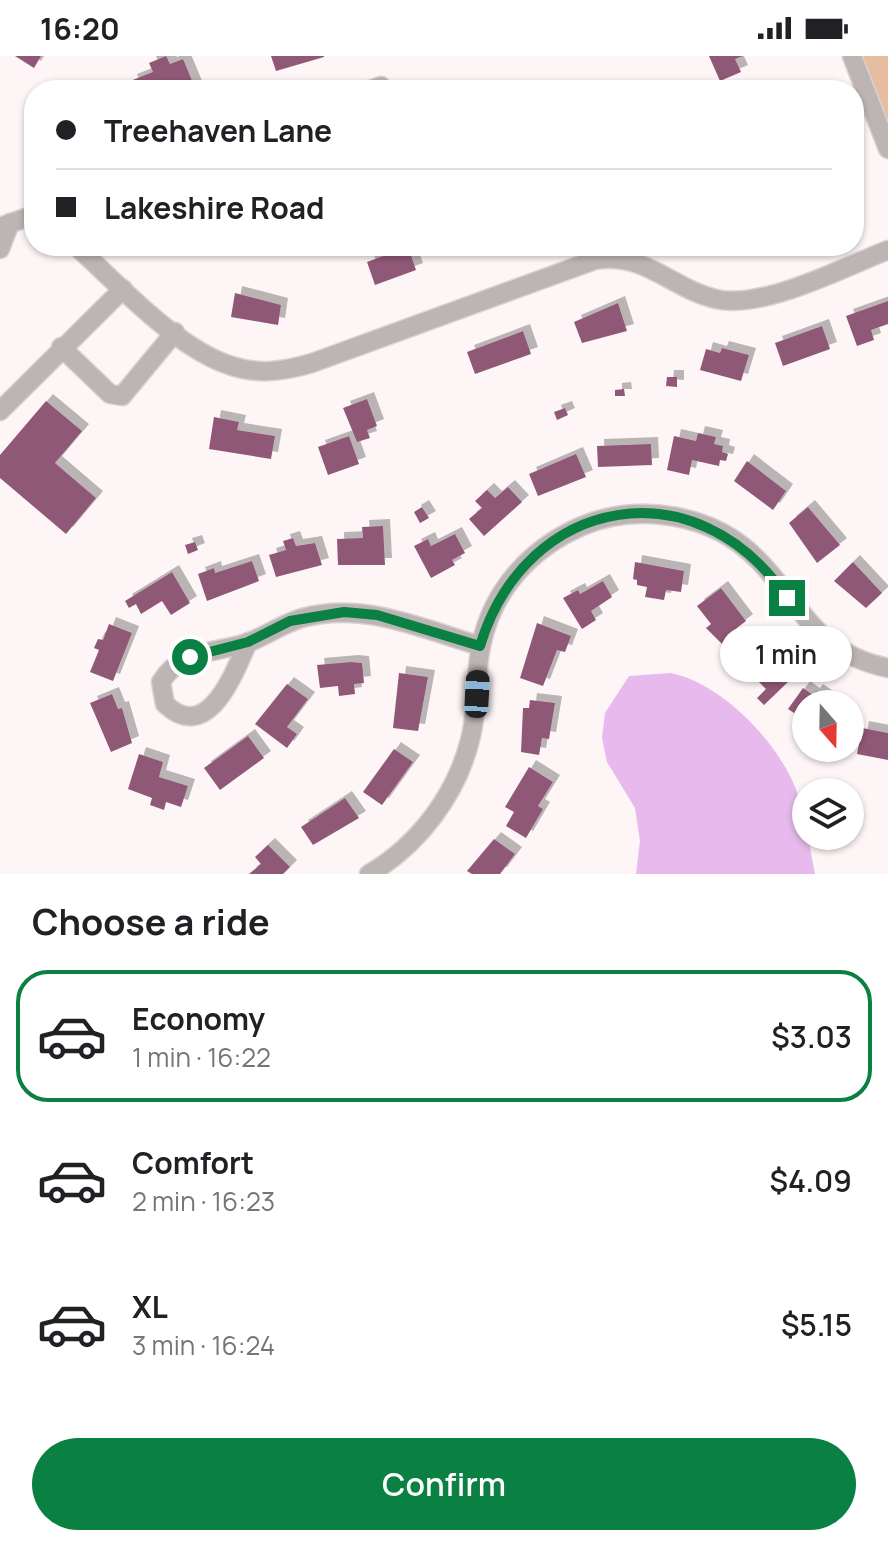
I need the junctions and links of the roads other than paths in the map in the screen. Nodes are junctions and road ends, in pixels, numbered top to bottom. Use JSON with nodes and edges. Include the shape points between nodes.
{"nodes":[{"id":1,"x":852,"y":56,"type":"edge"},
{"id":2,"x":861,"y":80,"type":"edge"},
{"id":3,"x":864,"y":87,"type":"edge"},
{"id":4,"x":888,"y":149,"type":"edge"},
{"id":5,"x":24,"y":218,"type":"edge"},
{"id":6,"x":5,"y":225,"type":"edge"},
{"id":7,"x":0,"y":249,"type":"edge"},
{"id":8,"x":888,"y":250,"type":"edge"},
{"id":9,"x":87,"y":256,"type":"edge"},
{"id":10,"x":123,"y":289,"type":"junction"},
{"id":11,"x":175,"y":332,"type":"junction"},
{"id":12,"x":61,"y":347,"type":"junction"},
{"id":13,"x":0,"y":411,"type":"edge"},
{"id":14,"x":248,"y":642,"type":"junction"},
{"id":15,"x":480,"y":646,"type":"junction"},
{"id":16,"x":888,"y":668,"type":"edge"},
{"id":17,"x":369,"y":874,"type":"edge"}],
"edges":[{"from":1,"to":2,"type":"street"},
{"from":3,"to":4,"type":"street"},
{"from":5,"to":6,"type":"street"},
{"from":6,"to":7,"type":"street"},
{"from":8,"to":11,"type":"street","via":[[741,301],[707,296],[634,261],[595,260],[278,371],[219,362]]},
{"from":9,"to":10,"type":"street"},
{"from":10,"to":11,"type":"street"},
{"from":10,"to":12,"type":"street"},
{"from":11,"to":12,"type":"street","via":[[122,396],[110,394]]},
{"from":12,"to":13,"type":"street"},
{"from":14,"to":14,"type":"street","via":[[177,663],[161,682],[165,704],[186,717],[210,709],[224,694]]},
{"from":14,"to":15,"type":"street","via":[[290,621],[344,612],[377,615]]},
{"from":15,"to":16,"type":"street","via":[[501,594],[543,547],[601,519],[666,515],[713,529],[743,547],[820,635],[849,655]]},
{"from":15,"to":17,"type":"street","via":[[471,737],[458,774],[414,839]]}]}
